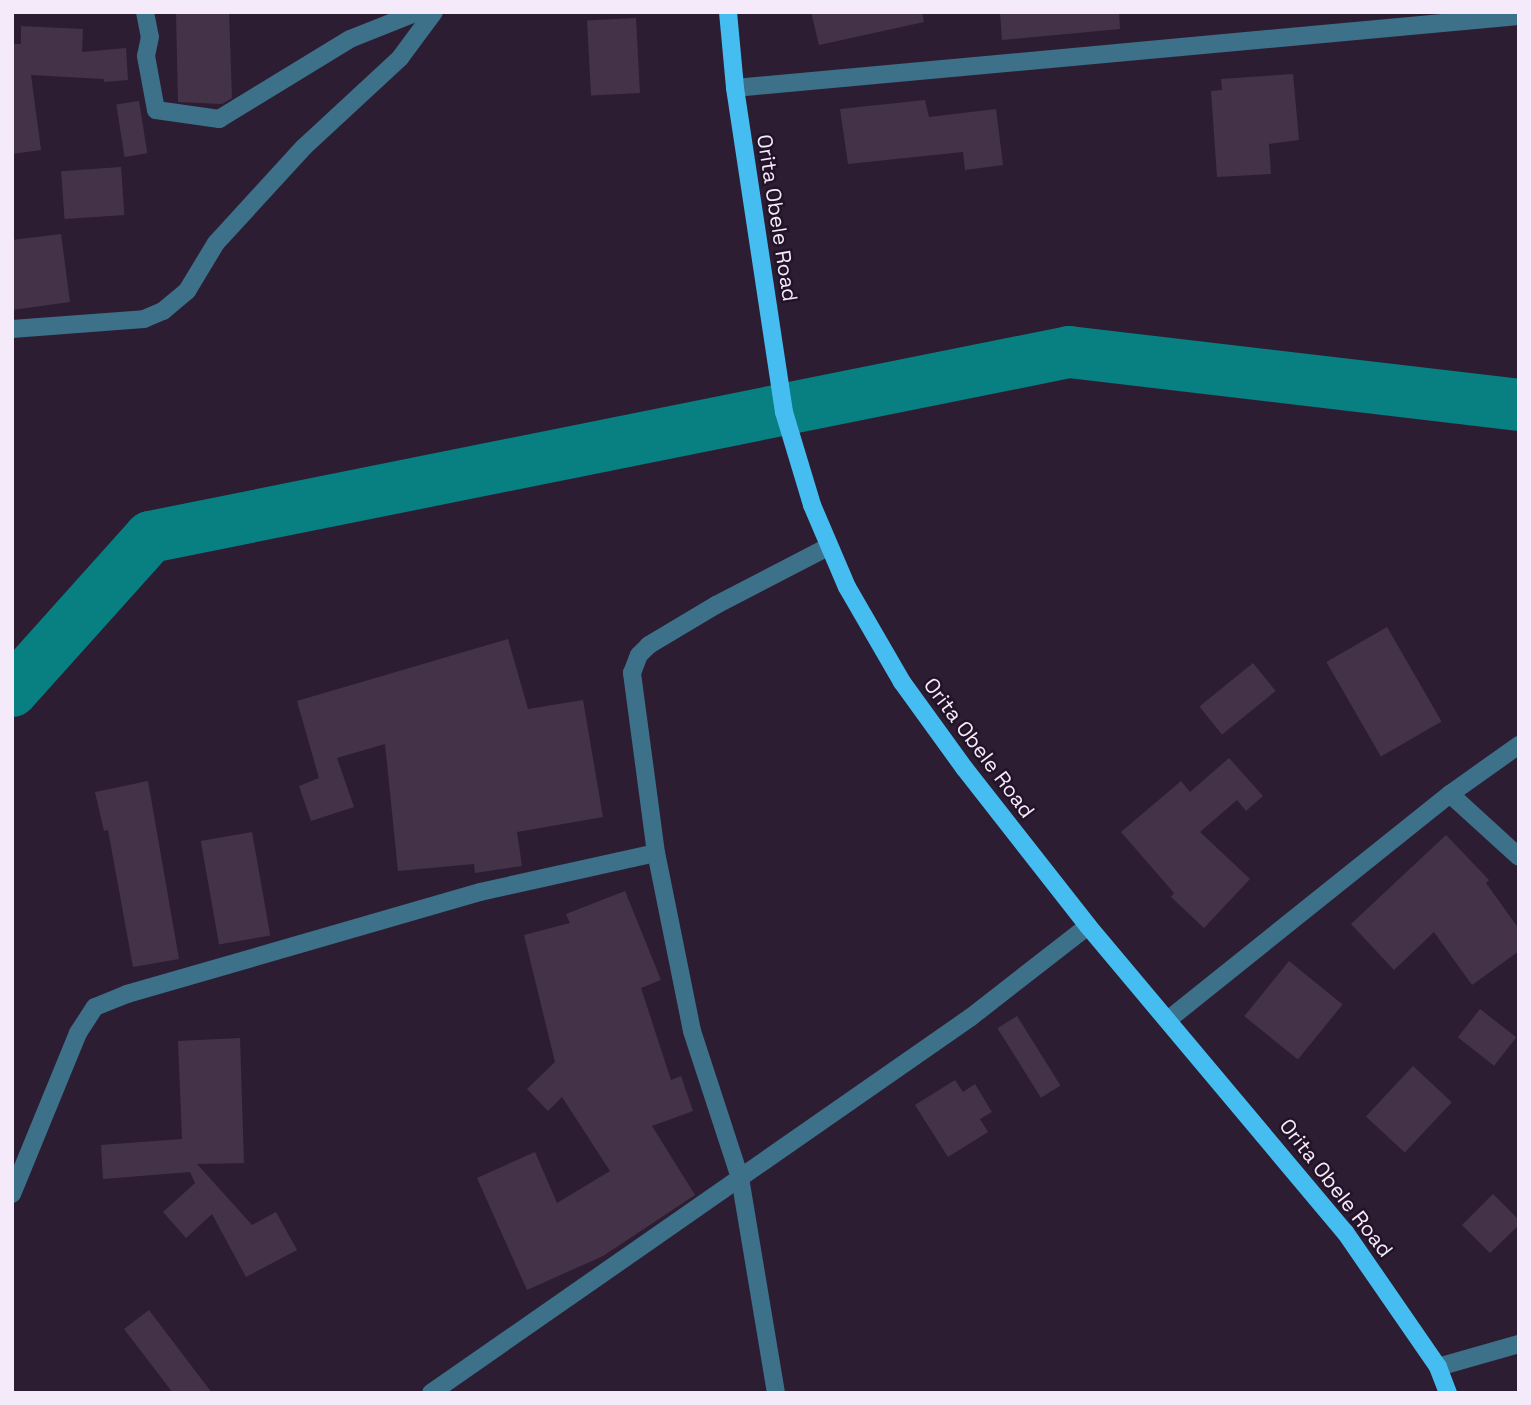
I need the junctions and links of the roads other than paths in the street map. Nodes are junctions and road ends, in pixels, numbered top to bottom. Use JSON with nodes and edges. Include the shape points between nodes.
{"nodes":[{"id":1,"x":145,"y":12,"type":"edge"},
{"id":2,"x":418,"y":12,"type":"edge"},
{"id":3,"x":434,"y":12,"type":"edge"},
{"id":4,"x":729,"y":12,"type":"edge"},
{"id":5,"x":1519,"y":16,"type":"edge"},
{"id":6,"x":735,"y":88,"type":"junction"},
{"id":7,"x":12,"y":329,"type":"edge"},
{"id":8,"x":828,"y":547,"type":"junction"},
{"id":9,"x":1519,"y":745,"type":"edge"},
{"id":10,"x":1450,"y":794,"type":"junction"},
{"id":11,"x":656,"y":853,"type":"junction"},
{"id":12,"x":1519,"y":857,"type":"edge"},
{"id":13,"x":1088,"y":926,"type":"junction"},
{"id":14,"x":1169,"y":1019,"type":"junction"},
{"id":15,"x":740,"y":1178,"type":"junction"},
{"id":16,"x":12,"y":1194,"type":"edge"},
{"id":17,"x":1519,"y":1344,"type":"edge"},
{"id":18,"x":1438,"y":1367,"type":"junction"},
{"id":19,"x":431,"y":1393,"type":"edge"},
{"id":20,"x":776,"y":1393,"type":"edge"},
{"id":21,"x":1448,"y":1393,"type":"edge"}],
"edges":[{"from":1,"to":2,"type":"street","via":[[150,37],[146,56],[156,110],[219,118],[350,38]]},
{"from":3,"to":7,"type":"street","via":[[400,58],[304,147],[216,243],[187,291],[163,312],[133,320]]},
{"from":4,"to":6,"type":"main road","name":"Orita Obele Road"},
{"from":5,"to":6,"type":"street"},
{"from":6,"to":8,"type":"main road","name":"Orita Obele Road","via":[[784,412]]},
{"from":8,"to":11,"type":"street","via":[[716,605],[639,655],[632,673]]},
{"from":8,"to":13,"type":"main road","name":"Orita Obele Road","via":[[902,682]]},
{"from":9,"to":10,"type":"street"},
{"from":10,"to":12,"type":"street"},
{"from":10,"to":14,"type":"street"},
{"from":11,"to":15,"type":"street","via":[[692,1031]]},
{"from":11,"to":16,"type":"street","via":[[480,892],[95,1007],[78,1033]]},
{"from":13,"to":14,"type":"main road","name":"Orita Obele Road"},
{"from":13,"to":15,"type":"street","via":[[971,1017]]},
{"from":14,"to":18,"type":"main road","name":"Orita Obele Road","via":[[1345,1232]]},
{"from":15,"to":19,"type":"street"},
{"from":15,"to":20,"type":"street"},
{"from":17,"to":18,"type":"street"},
{"from":18,"to":21,"type":"main road","name":"Orita Obele Road"}]}
